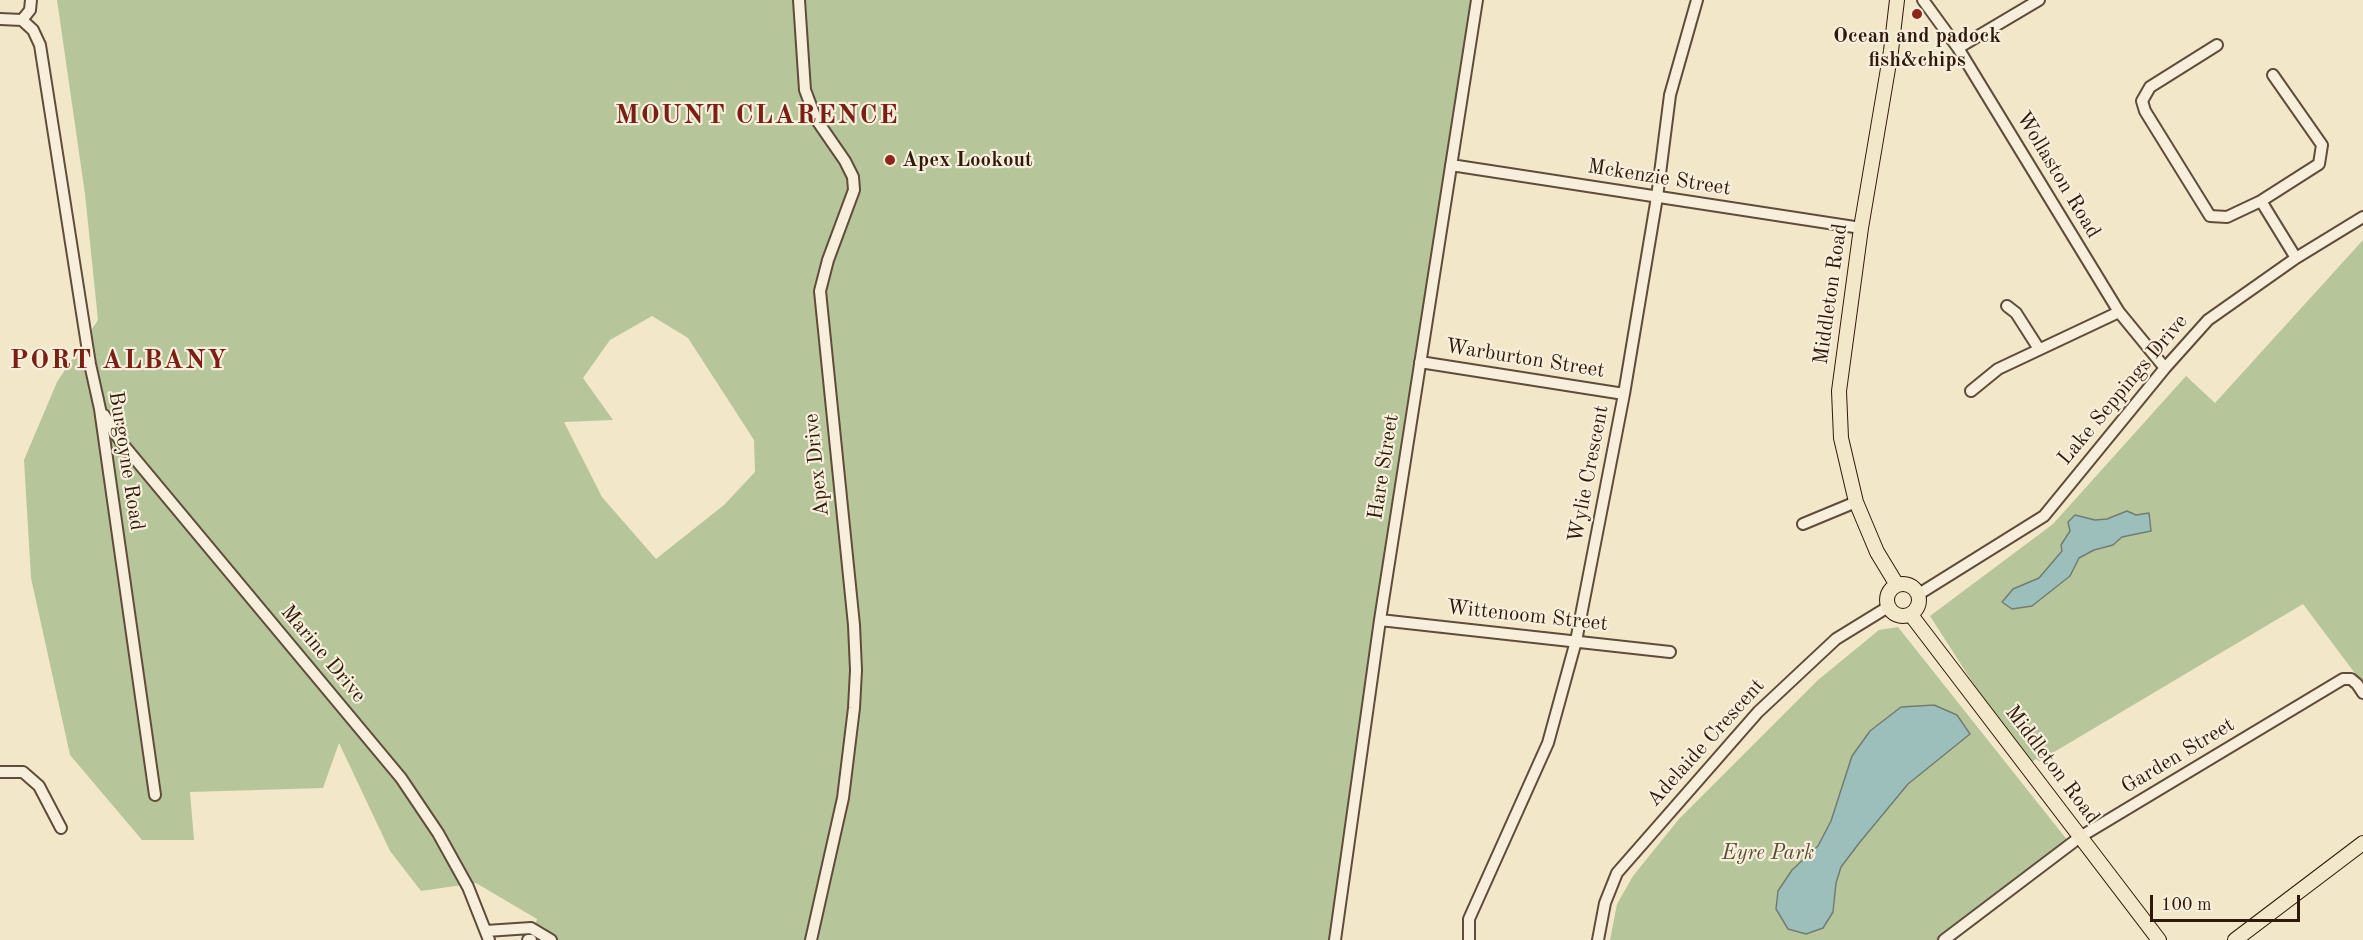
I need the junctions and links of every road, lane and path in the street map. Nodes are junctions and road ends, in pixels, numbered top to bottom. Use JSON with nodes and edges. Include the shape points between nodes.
{"nodes":[{"id":1,"x":31,"y":0,"type":"edge"},
{"id":2,"x":799,"y":0,"type":"edge"},
{"id":3,"x":1477,"y":0,"type":"edge"},
{"id":4,"x":1697,"y":0,"type":"edge"},
{"id":5,"x":1897,"y":0,"type":"edge"},
{"id":6,"x":1923,"y":0,"type":"edge"},
{"id":7,"x":2038,"y":0,"type":"edge"},
{"id":8,"x":0,"y":19,"type":"edge"},
{"id":9,"x":22,"y":20,"type":"junction"},
{"id":10,"x":2217,"y":45,"type":"dead end"},
{"id":11,"x":1958,"y":48,"type":"junction"},
{"id":12,"x":2273,"y":75,"type":"dead end"},
{"id":13,"x":1451,"y":165,"type":"junction"},
{"id":14,"x":1657,"y":197,"type":"junction"},
{"id":15,"x":2260,"y":201,"type":"junction"},
{"id":16,"x":2363,"y":217,"type":"edge"},
{"id":17,"x":1861,"y":228,"type":"junction"},
{"id":18,"x":2296,"y":258,"type":"junction"},
{"id":19,"x":2007,"y":306,"type":"dead end"},
{"id":20,"x":2119,"y":312,"type":"junction"},
{"id":21,"x":2039,"y":349,"type":"junction"},
{"id":22,"x":1420,"y":362,"type":"junction"},
{"id":23,"x":2165,"y":368,"type":"junction"},
{"id":24,"x":1971,"y":391,"type":"dead end"},
{"id":25,"x":1624,"y":394,"type":"junction"},
{"id":26,"x":100,"y":409,"type":"junction"},
{"id":27,"x":1856,"y":502,"type":"junction"},
{"id":28,"x":1803,"y":524,"type":"dead end"},
{"id":29,"x":1897,"y":585,"type":"junction"},
{"id":30,"x":1918,"y":594,"type":"junction"},
{"id":31,"x":1888,"y":607,"type":"junction"},
{"id":32,"x":1911,"y":615,"type":"junction"},
{"id":33,"x":1380,"y":620,"type":"junction"},
{"id":34,"x":1576,"y":641,"type":"junction"},
{"id":35,"x":1670,"y":652,"type":"dead end"},
{"id":36,"x":2363,"y":693,"type":"edge"},
{"id":37,"x":0,"y":772,"type":"edge"},
{"id":38,"x":155,"y":795,"type":"dead end"},
{"id":39,"x":61,"y":828,"type":"dead end"},
{"id":40,"x":2080,"y":837,"type":"junction"},
{"id":41,"x":2363,"y":843,"type":"edge"},
{"id":42,"x":488,"y":936,"type":"edge"},
{"id":43,"x":551,"y":940,"type":"edge"},
{"id":44,"x":811,"y":940,"type":"edge"},
{"id":45,"x":1335,"y":940,"type":"edge"},
{"id":46,"x":1469,"y":940,"type":"edge"},
{"id":47,"x":1598,"y":940,"type":"edge"},
{"id":48,"x":1944,"y":940,"type":"edge"},
{"id":49,"x":2159,"y":940,"type":"edge"},
{"id":50,"x":2235,"y":940,"type":"edge"}],
"edges":[{"from":1,"to":9,"type":"street","via":[[30,10]]},
{"from":2,"to":44,"type":"street","name":"Apex Drive","via":[[805,90],[816,119],[853,177],[854,190],[820,291],[854,625],[854,708],[840,811]]},
{"from":3,"to":13,"type":"street","name":"Hare Street"},
{"from":4,"to":14,"type":"street","name":"Wylie Crescent","via":[[1670,95]]},
{"from":5,"to":17,"type":"main road","name":"Middleton Road"},
{"from":6,"to":11,"type":"street","name":"Wollaston Road"},
{"from":7,"to":11,"type":"street"},
{"from":8,"to":9,"type":"street"},
{"from":9,"to":26,"type":"street","name":"Burgoyne Road","via":[[33,30],[40,45]]},
{"from":10,"to":15,"type":"street","via":[[2150,87],[2142,101],[2210,216],[2227,217]]},
{"from":11,"to":20,"type":"street","name":"Wollaston Road"},
{"from":12,"to":15,"type":"street","via":[[2322,145],[2319,164]]},
{"from":13,"to":14,"type":"street","name":"Mckenzie Street"},
{"from":13,"to":22,"type":"street","name":"Hare Street"},
{"from":14,"to":17,"type":"street","name":"Mckenzie Street"},
{"from":14,"to":25,"type":"street","name":"Wylie Crescent"},
{"from":15,"to":18,"type":"street"},
{"from":16,"to":18,"type":"street","name":"Lake Seppings Drive"},
{"from":17,"to":27,"type":"main road","name":"Middleton Road","via":[[1839,391],[1841,438]]},
{"from":18,"to":23,"type":"street","name":"Lake Seppings Drive","via":[[2208,320]]},
{"from":19,"to":21,"type":"street","via":[[2016,313]]},
{"from":20,"to":21,"type":"street"},
{"from":20,"to":23,"type":"street","name":"Wollaston Road"},
{"from":21,"to":24,"type":"street","via":[[1998,369]]},
{"from":22,"to":25,"type":"street","name":"Warburton Street"},
{"from":22,"to":33,"type":"street","name":"Hare Street"},
{"from":23,"to":30,"type":"street","name":"Lake Seppings Drive","via":[[2044,516]]},
{"from":25,"to":34,"type":"street","name":"Wylie Crescent"},
{"from":26,"to":38,"type":"street","name":"Burgoyne Road"},
{"from":26,"to":42,"type":"street","name":"Marine Drive","via":[[121,442],[401,778],[468,887]]},
{"from":27,"to":28,"type":"street"},
{"from":27,"to":29,"type":"main road","name":"Middleton Road","via":[[1877,552]]},
{"from":29,"to":30,"type":"main road","via":[[1909,585]]},
{"from":29,"to":31,"type":"main road","via":[[1888,594]]},
{"from":30,"to":32,"type":"main road","via":[[1919,606]]},
{"from":31,"to":32,"type":"main road","via":[[1898,616]]},
{"from":31,"to":47,"type":"street","name":"Adelaide Crescent","via":[[1836,639],[1758,712],[1617,873],[1605,903]]},
{"from":32,"to":40,"type":"main road","name":"Middleton Road"},
{"from":33,"to":34,"type":"street","name":"Wittenoom Street"},
{"from":33,"to":45,"type":"street","name":"Hare Street"},
{"from":34,"to":35,"type":"street","name":"Wittenoom Street"},
{"from":34,"to":46,"type":"street","name":"Wylie Crescent","via":[[1548,743],[1469,919]]},
{"from":36,"to":40,"type":"street","name":"Garden Street","via":[[2351,679],[2343,679]]},
{"from":37,"to":39,"type":"street","via":[[23,772],[39,786]]},
{"from":40,"to":48,"type":"street","name":"Garden Street"},
{"from":40,"to":49,"type":"main road","name":"Middleton Road"},
{"from":41,"to":50,"type":"main road"},
{"from":42,"to":43,"type":"street","via":[[531,928]]}]}
